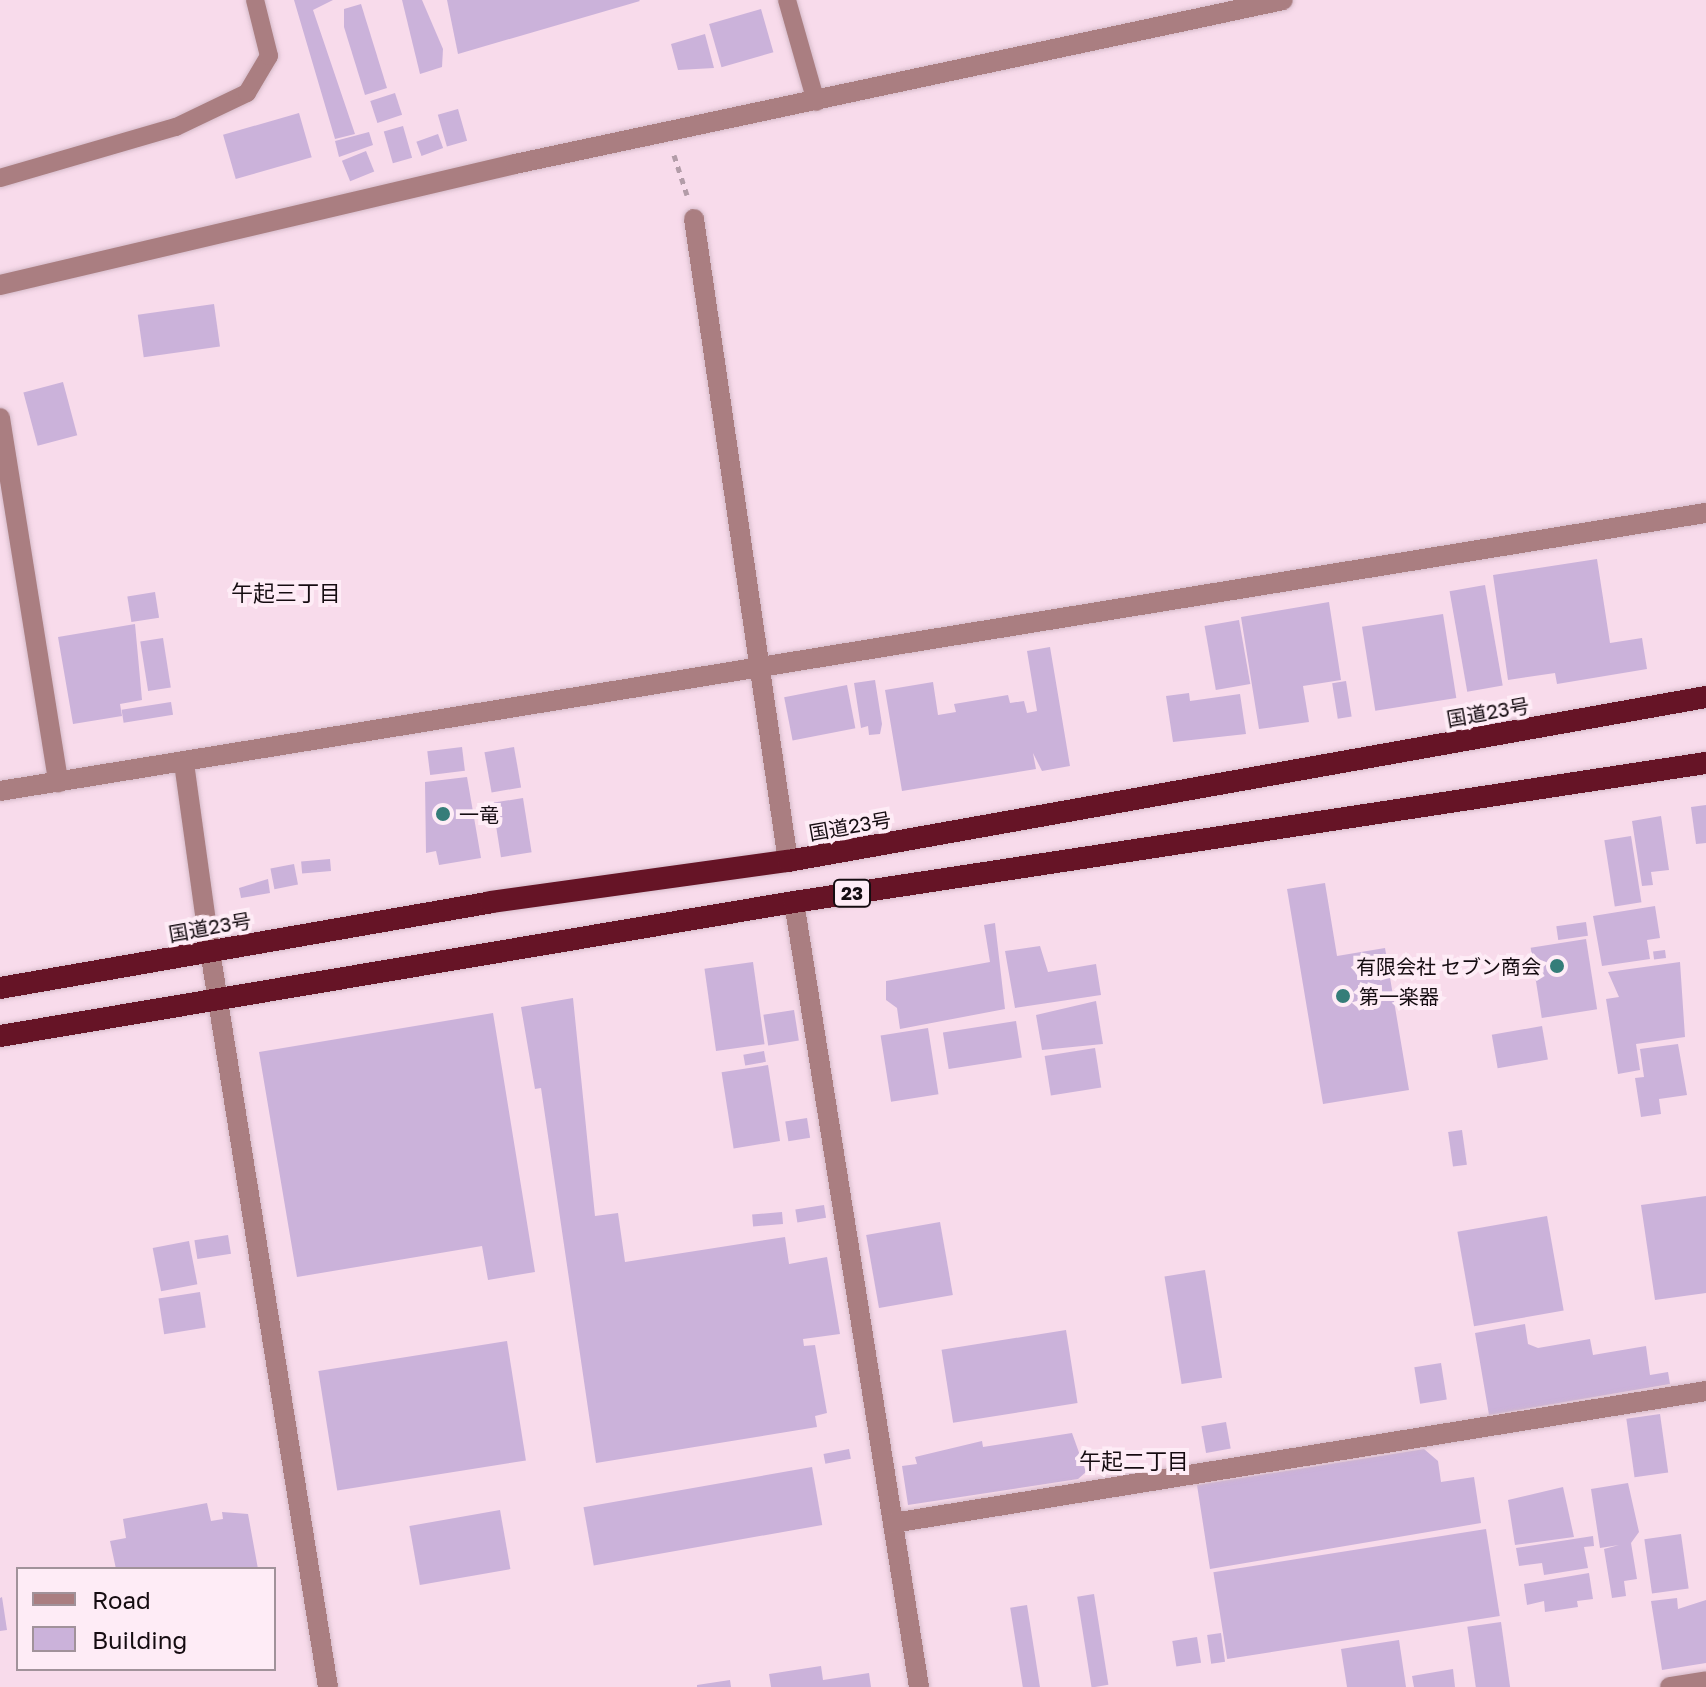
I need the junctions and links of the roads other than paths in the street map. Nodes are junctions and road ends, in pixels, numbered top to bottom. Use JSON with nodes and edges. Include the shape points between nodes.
{"nodes":[{"id":1,"x":255,"y":0,"type":"edge"},
{"id":2,"x":787,"y":0,"type":"edge"},
{"id":3,"x":1283,"y":0,"type":"edge"},
{"id":4,"x":816,"y":102,"type":"junction"},
{"id":5,"x":0,"y":178,"type":"edge"},
{"id":6,"x":694,"y":219,"type":"road end"},
{"id":7,"x":0,"y":285,"type":"edge"},
{"id":8,"x":0,"y":418,"type":"edge"},
{"id":9,"x":1706,"y":513,"type":"edge"},
{"id":10,"x":760,"y":669,"type":"junction"},
{"id":11,"x":1706,"y":697,"type":"edge"},
{"id":12,"x":184,"y":763,"type":"junction"},
{"id":13,"x":1706,"y":763,"type":"edge"},
{"id":14,"x":58,"y":782,"type":"junction"},
{"id":15,"x":0,"y":791,"type":"edge"},
{"id":16,"x":788,"y":861,"type":"junction"},
{"id":17,"x":794,"y":902,"type":"junction"},
{"id":18,"x":210,"y":951,"type":"junction"},
{"id":19,"x":0,"y":988,"type":"edge"},
{"id":20,"x":216,"y":1003,"type":"junction"},
{"id":21,"x":0,"y":1036,"type":"edge"},
{"id":22,"x":1706,"y":1391,"type":"edge"},
{"id":23,"x":893,"y":1523,"type":"junction"},
{"id":24,"x":1706,"y":1681,"type":"edge"},
{"id":25,"x":328,"y":1687,"type":"edge"},
{"id":26,"x":919,"y":1687,"type":"edge"},
{"id":27,"x":1670,"y":1687,"type":"edge"}],
"edges":[{"from":1,"to":5,"type":"lane","via":[[269,56],[247,93],[176,127]]},
{"from":2,"to":4,"type":"lane"},
{"from":3,"to":4,"type":"street"},
{"from":4,"to":7,"type":"street"},
{"from":6,"to":10,"type":"street"},
{"from":8,"to":14,"type":"street"},
{"from":9,"to":10,"type":"street"},
{"from":10,"to":12,"type":"street"},
{"from":10,"to":16,"type":"street"},
{"from":11,"to":16,"type":"highway","name":"国道23号","number":"23"},
{"from":12,"to":14,"type":"street"},
{"from":12,"to":18,"type":"street"},
{"from":13,"to":17,"type":"highway","number":"23"},
{"from":14,"to":15,"type":"street"},
{"from":16,"to":18,"type":"highway","name":"国道23号","number":"23"},
{"from":17,"to":20,"type":"highway","number":"23"},
{"from":17,"to":23,"type":"street"},
{"from":18,"to":19,"type":"highway","name":"国道23号","number":"23"},
{"from":18,"to":20,"type":"street"},
{"from":20,"to":21,"type":"highway","number":"23"},
{"from":20,"to":25,"type":"street"},
{"from":22,"to":23,"type":"street"},
{"from":23,"to":26,"type":"street"},
{"from":24,"to":27,"type":"street"}]}
